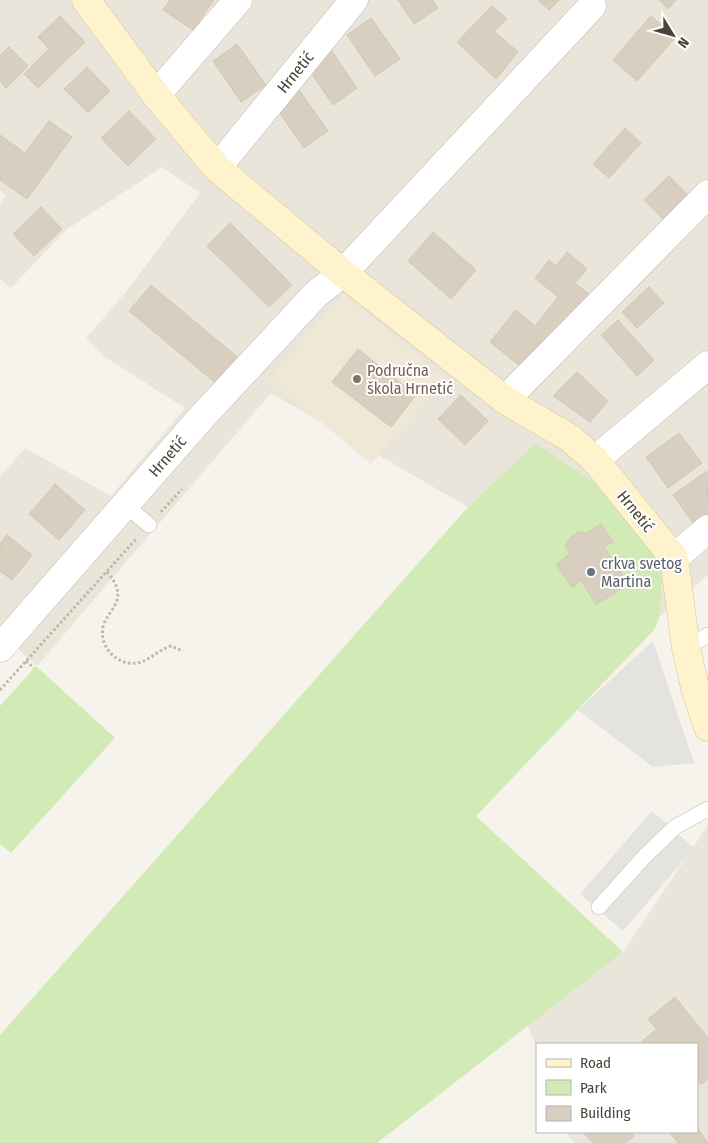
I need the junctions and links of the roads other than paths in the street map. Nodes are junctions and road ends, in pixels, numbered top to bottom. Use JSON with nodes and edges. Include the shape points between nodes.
{"nodes":[{"id":1,"x":86,"y":0,"type":"edge"},
{"id":2,"x":238,"y":0,"type":"edge"},
{"id":3,"x":354,"y":0,"type":"edge"},
{"id":4,"x":592,"y":6,"type":"dead end"},
{"id":5,"x":156,"y":95,"type":"junction"},
{"id":6,"x":217,"y":168,"type":"junction"},
{"id":7,"x":708,"y":194,"type":"edge"},
{"id":8,"x":343,"y":273,"type":"junction"},
{"id":9,"x":708,"y":365,"type":"edge"},
{"id":10,"x":505,"y":400,"type":"junction"},
{"id":11,"x":595,"y":460,"type":"junction"},
{"id":12,"x":125,"y":505,"type":"junction"},
{"id":13,"x":149,"y":525,"type":"road end"},
{"id":14,"x":708,"y":530,"type":"edge"},
{"id":15,"x":674,"y":558,"type":"junction"},
{"id":16,"x":697,"y":641,"type":"edge"},
{"id":17,"x":0,"y":648,"type":"edge"},
{"id":18,"x":708,"y":727,"type":"edge"},
{"id":19,"x":708,"y":808,"type":"edge"},
{"id":20,"x":599,"y":907,"type":"dead end"}],
"edges":[{"from":1,"to":5,"type":"street","name":"Hrnetić"},
{"from":2,"to":5,"type":"street"},
{"from":3,"to":6,"type":"street","name":"Hrnetić"},
{"from":4,"to":8,"type":"street"},
{"from":5,"to":6,"type":"street","name":"Hrnetić"},
{"from":6,"to":8,"type":"street","name":"Hrnetić"},
{"from":7,"to":10,"type":"street"},
{"from":8,"to":10,"type":"street","name":"Hrnetić"},
{"from":8,"to":12,"type":"street","name":"Hrnetić","via":[[310,301]]},
{"from":9,"to":11,"type":"street"},
{"from":10,"to":11,"type":"street","name":"Hrnetić","via":[[570,438]]},
{"from":11,"to":15,"type":"street","name":"Hrnetić"},
{"from":12,"to":13,"type":"lane"},
{"from":12,"to":17,"type":"street","name":"Hrnetić"},
{"from":14,"to":15,"type":"street"},
{"from":15,"to":16,"type":"street"},
{"from":16,"to":18,"type":"street","via":[[696,692]]},
{"from":19,"to":20,"type":"lane","via":[[676,827]]}]}
